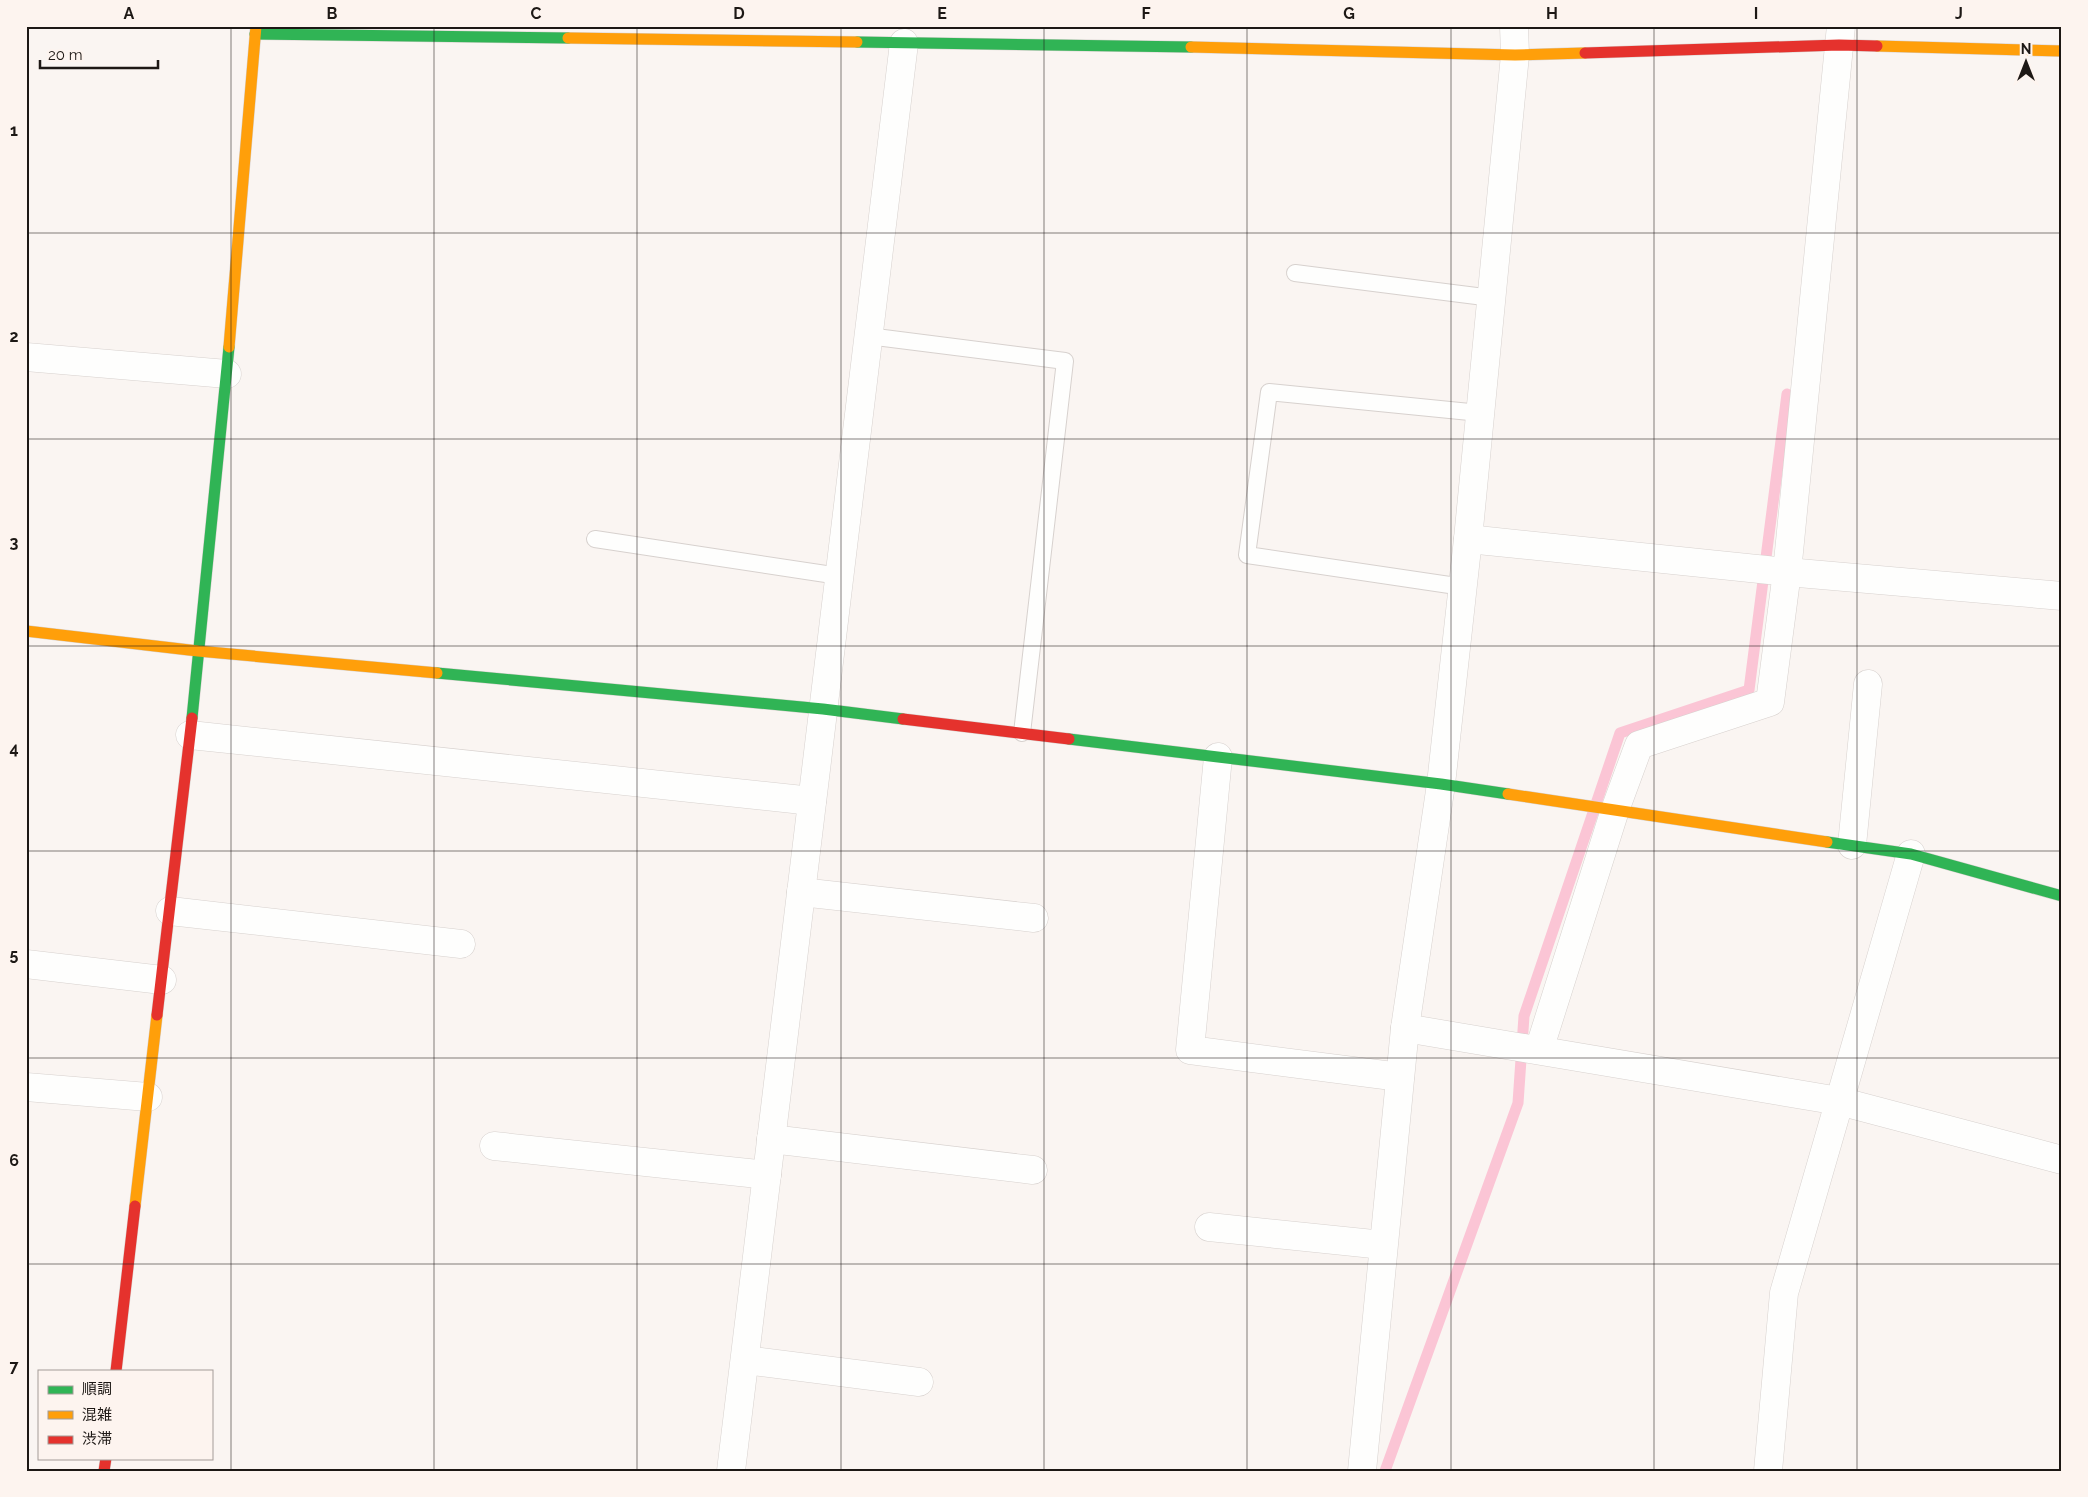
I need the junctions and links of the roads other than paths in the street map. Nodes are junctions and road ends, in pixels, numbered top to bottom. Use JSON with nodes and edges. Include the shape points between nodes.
{"nodes":[{"id":1,"x":1514,"y":26,"type":"edge"},
{"id":2,"x":256,"y":30,"type":"edge"},
{"id":3,"x":1056,"y":35,"type":"edge"},
{"id":4,"x":1840,"y":36,"type":"edge"},
{"id":5,"x":904,"y":43,"type":"junction"},
{"id":6,"x":2062,"y":50,"type":"edge"},
{"id":7,"x":1515,"y":55,"type":"junction"},
{"id":8,"x":1295,"y":273,"type":"dead end"},
{"id":9,"x":1492,"y":298,"type":"junction"},
{"id":10,"x":868,"y":336,"type":"junction"},
{"id":11,"x":26,"y":358,"type":"edge"},
{"id":12,"x":227,"y":374,"type":"junction"},
{"id":13,"x":1480,"y":413,"type":"junction"},
{"id":14,"x":595,"y":539,"type":"dead end"},
{"id":15,"x":1468,"y":539,"type":"junction"},
{"id":16,"x":1787,"y":572,"type":"junction"},
{"id":17,"x":839,"y":576,"type":"junction"},
{"id":18,"x":1463,"y":587,"type":"junction"},
{"id":19,"x":2062,"y":596,"type":"edge"},
{"id":20,"x":26,"y":631,"type":"edge"},
{"id":21,"x":198,"y":651,"type":"junction"},
{"id":22,"x":1868,"y":684,"type":"dead end"},
{"id":23,"x":823,"y":708,"type":"junction"},
{"id":24,"x":1022,"y":733,"type":"junction"},
{"id":25,"x":190,"y":735,"type":"junction"},
{"id":26,"x":1218,"y":757,"type":"junction"},
{"id":27,"x":1441,"y":784,"type":"junction"},
{"id":28,"x":812,"y":801,"type":"junction"},
{"id":29,"x":1615,"y":810,"type":"junction"},
{"id":30,"x":1852,"y":845,"type":"junction"},
{"id":31,"x":1911,"y":854,"type":"junction"},
{"id":32,"x":801,"y":892,"type":"junction"},
{"id":33,"x":2062,"y":896,"type":"edge"},
{"id":34,"x":170,"y":910,"type":"junction"},
{"id":35,"x":1034,"y":918,"type":"dead end"},
{"id":36,"x":461,"y":944,"type":"dead end"},
{"id":37,"x":26,"y":964,"type":"edge"},
{"id":38,"x":162,"y":980,"type":"junction"},
{"id":39,"x":1405,"y":1028,"type":"junction"},
{"id":40,"x":1539,"y":1050,"type":"junction"},
{"id":41,"x":1400,"y":1076,"type":"junction"},
{"id":42,"x":26,"y":1086,"type":"edge"},
{"id":43,"x":148,"y":1097,"type":"junction"},
{"id":44,"x":1839,"y":1101,"type":"junction"},
{"id":45,"x":771,"y":1139,"type":"junction"},
{"id":46,"x":494,"y":1146,"type":"dead end"},
{"id":47,"x":2062,"y":1160,"type":"edge"},
{"id":48,"x":1033,"y":1170,"type":"dead end"},
{"id":49,"x":767,"y":1175,"type":"junction"},
{"id":50,"x":1209,"y":1227,"type":"dead end"},
{"id":51,"x":1384,"y":1245,"type":"junction"},
{"id":52,"x":744,"y":1360,"type":"junction"},
{"id":53,"x":116,"y":1370,"type":"edge"},
{"id":54,"x":919,"y":1382,"type":"dead end"},
{"id":55,"x":731,"y":1471,"type":"edge"},
{"id":56,"x":1362,"y":1471,"type":"edge"},
{"id":57,"x":1768,"y":1471,"type":"edge"}],
"edges":[{"from":1,"to":7,"type":"street"},
{"from":2,"to":5,"type":"street"},
{"from":2,"to":12,"type":"street"},
{"from":3,"to":5,"type":"street"},
{"from":3,"to":7,"type":"street"},
{"from":4,"to":6,"type":"street"},
{"from":4,"to":7,"type":"street"},
{"from":4,"to":16,"type":"street"},
{"from":5,"to":10,"type":"street"},
{"from":7,"to":9,"type":"street"},
{"from":8,"to":9,"type":"lane"},
{"from":9,"to":13,"type":"street"},
{"from":10,"to":17,"type":"street"},
{"from":10,"to":24,"type":"lane","via":[[1065,361]]},
{"from":11,"to":12,"type":"street"},
{"from":12,"to":21,"type":"street"},
{"from":13,"to":15,"type":"street"},
{"from":13,"to":18,"type":"lane","via":[[1269,392],[1247,555]]},
{"from":14,"to":17,"type":"lane"},
{"from":15,"to":16,"type":"street"},
{"from":15,"to":18,"type":"street"},
{"from":16,"to":19,"type":"street"},
{"from":16,"to":29,"type":"street","via":[[1770,702],[1639,745]]},
{"from":17,"to":23,"type":"street"},
{"from":18,"to":27,"type":"street"},
{"from":20,"to":21,"type":"street"},
{"from":21,"to":23,"type":"street"},
{"from":21,"to":25,"type":"street"},
{"from":22,"to":30,"type":"street"},
{"from":23,"to":24,"type":"street"},
{"from":23,"to":28,"type":"street"},
{"from":24,"to":26,"type":"street"},
{"from":25,"to":28,"type":"street"},
{"from":25,"to":34,"type":"street"},
{"from":26,"to":27,"type":"street"},
{"from":26,"to":41,"type":"street","via":[[1190,1050]]},
{"from":27,"to":29,"type":"street"},
{"from":27,"to":39,"type":"street"},
{"from":28,"to":32,"type":"street"},
{"from":29,"to":30,"type":"street"},
{"from":29,"to":40,"type":"street"},
{"from":30,"to":31,"type":"street"},
{"from":31,"to":33,"type":"street"},
{"from":31,"to":44,"type":"street"},
{"from":32,"to":35,"type":"street"},
{"from":32,"to":45,"type":"street"},
{"from":34,"to":36,"type":"street"},
{"from":34,"to":38,"type":"street"},
{"from":37,"to":38,"type":"street"},
{"from":38,"to":43,"type":"street"},
{"from":39,"to":40,"type":"street"},
{"from":39,"to":41,"type":"street"},
{"from":40,"to":44,"type":"street"},
{"from":41,"to":51,"type":"street"},
{"from":42,"to":43,"type":"street"},
{"from":43,"to":53,"type":"street"},
{"from":44,"to":47,"type":"street"},
{"from":44,"to":57,"type":"street","via":[[1784,1293]]},
{"from":45,"to":48,"type":"street"},
{"from":45,"to":49,"type":"street"},
{"from":46,"to":49,"type":"street"},
{"from":49,"to":52,"type":"street"},
{"from":50,"to":51,"type":"street"},
{"from":51,"to":56,"type":"street"},
{"from":52,"to":54,"type":"street"},
{"from":52,"to":55,"type":"street"}]}
